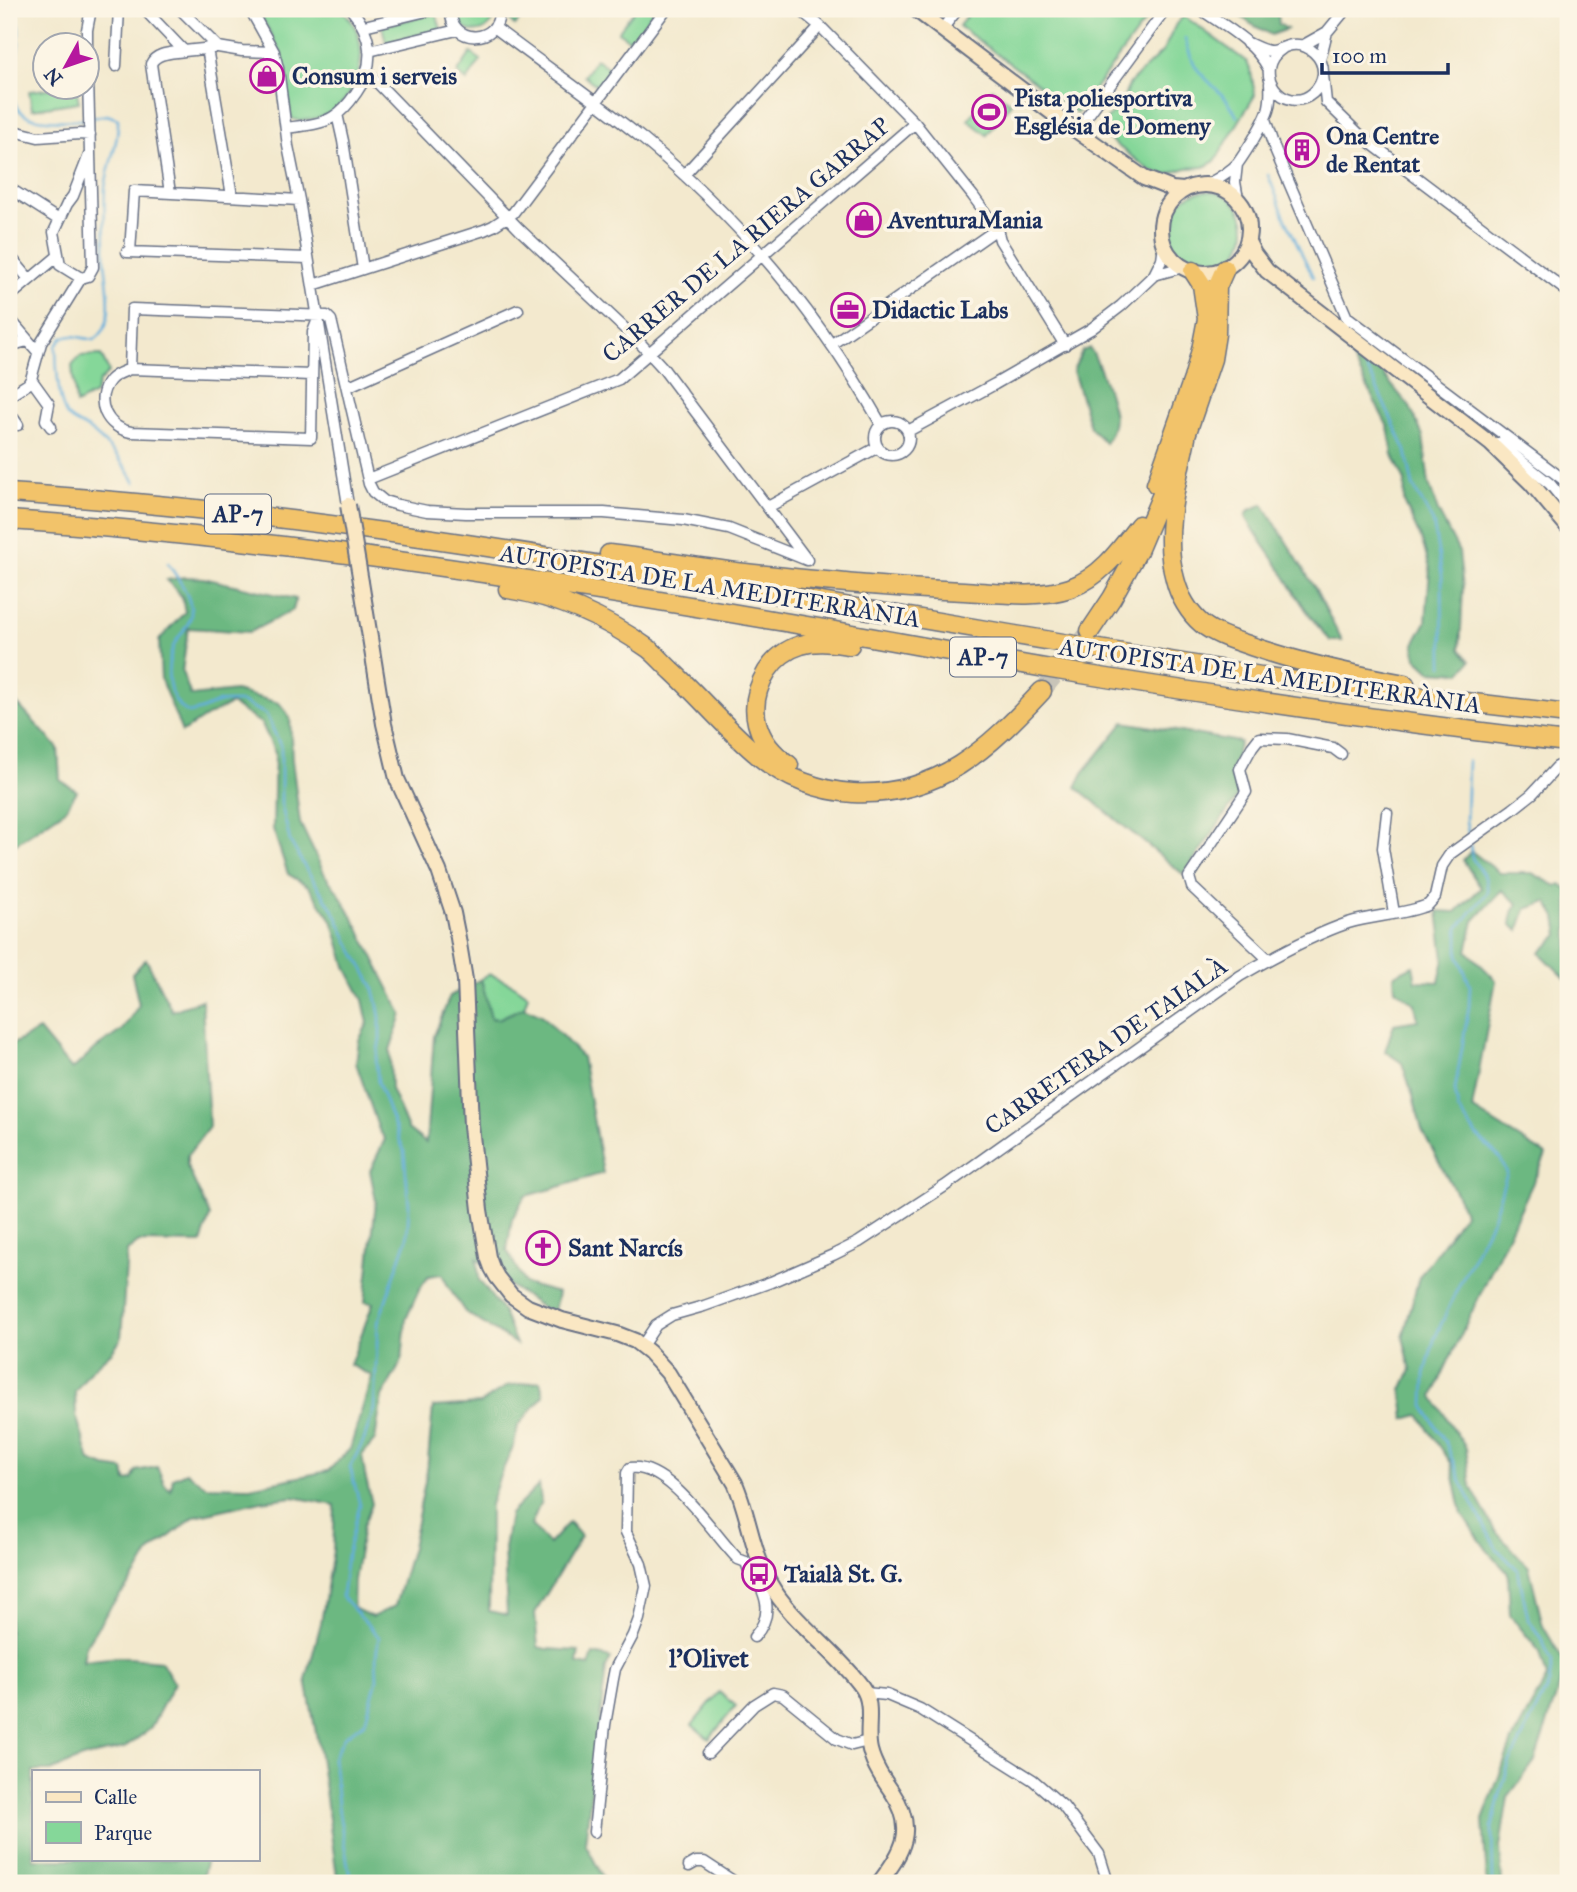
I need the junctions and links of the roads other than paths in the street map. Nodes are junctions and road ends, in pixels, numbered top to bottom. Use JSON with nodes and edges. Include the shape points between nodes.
{"nodes":[{"id":1,"x":91,"y":9,"type":"edge"},
{"id":2,"x":119,"y":9,"type":"edge"},
{"id":3,"x":144,"y":9,"type":"edge"},
{"id":4,"x":180,"y":9,"type":"edge"},
{"id":5,"x":250,"y":9,"type":"edge"},
{"id":6,"x":351,"y":9,"type":"edge"},
{"id":7,"x":435,"y":9,"type":"edge"},
{"id":8,"x":451,"y":9,"type":"edge"},
{"id":9,"x":499,"y":9,"type":"edge"},
{"id":10,"x":666,"y":9,"type":"edge"},
{"id":11,"x":799,"y":9,"type":"edge"},
{"id":12,"x":915,"y":9,"type":"edge"},
{"id":13,"x":958,"y":9,"type":"edge"},
{"id":14,"x":1166,"y":9,"type":"edge"},
{"id":15,"x":1200,"y":9,"type":"edge"},
{"id":16,"x":1346,"y":9,"type":"edge"},
{"id":17,"x":364,"y":26,"type":"junction"},
{"id":18,"x":820,"y":26,"type":"junction"},
{"id":19,"x":494,"y":27,"type":"junction"},
{"id":20,"x":942,"y":29,"type":"junction"},
{"id":21,"x":457,"y":30,"type":"junction"},
{"id":22,"x":87,"y":32,"type":"edge"},
{"id":23,"x":1327,"y":32,"type":"junction"},
{"id":24,"x":1246,"y":42,"type":"junction"},
{"id":25,"x":1302,"y":46,"type":"junction"},
{"id":26,"x":213,"y":48,"type":"junction"},
{"id":27,"x":1283,"y":48,"type":"junction"},
{"id":28,"x":184,"y":51,"type":"junction"},
{"id":29,"x":369,"y":51,"type":"junction"},
{"id":30,"x":274,"y":52,"type":"junction"},
{"id":31,"x":1320,"y":60,"type":"junction"},
{"id":32,"x":116,"y":66,"type":"dead end"},
{"id":33,"x":1268,"y":68,"type":"junction"},
{"id":34,"x":368,"y":72,"type":"junction"},
{"id":35,"x":1322,"y":75,"type":"junction"},
{"id":36,"x":1270,"y":83,"type":"junction"},
{"id":37,"x":1304,"y":98,"type":"junction"},
{"id":38,"x":1290,"y":99,"type":"junction"},
{"id":39,"x":88,"y":102,"type":"edge"},
{"id":40,"x":596,"y":102,"type":"junction"},
{"id":41,"x":1326,"y":102,"type":"junction"},
{"id":42,"x":337,"y":114,"type":"junction"},
{"id":43,"x":1267,"y":117,"type":"junction"},
{"id":44,"x":915,"y":123,"type":"junction"},
{"id":45,"x":286,"y":128,"type":"junction"},
{"id":46,"x":10,"y":130,"type":"edge"},
{"id":47,"x":1077,"y":130,"type":"junction"},
{"id":48,"x":89,"y":132,"type":"junction"},
{"id":49,"x":90,"y":151,"type":"junction"},
{"id":50,"x":1237,"y":164,"type":"junction"},
{"id":51,"x":684,"y":175,"type":"junction"},
{"id":52,"x":1144,"y":178,"type":"junction"},
{"id":53,"x":1206,"y":185,"type":"junction"},
{"id":54,"x":9,"y":188,"type":"edge"},
{"id":55,"x":1184,"y":190,"type":"junction"},
{"id":56,"x":170,"y":193,"type":"junction"},
{"id":57,"x":232,"y":196,"type":"junction"},
{"id":58,"x":1238,"y":199,"type":"junction"},
{"id":59,"x":299,"y":200,"type":"junction"},
{"id":60,"x":1164,"y":214,"type":"junction"},
{"id":61,"x":507,"y":216,"type":"junction"},
{"id":62,"x":59,"y":220,"type":"junction"},
{"id":63,"x":997,"y":229,"type":"junction"},
{"id":64,"x":1248,"y":242,"type":"junction"},
{"id":65,"x":1164,"y":244,"type":"junction"},
{"id":66,"x":9,"y":255,"type":"edge"},
{"id":67,"x":58,"y":256,"type":"junction"},
{"id":68,"x":762,"y":256,"type":"junction"},
{"id":69,"x":308,"y":258,"type":"junction"},
{"id":70,"x":1228,"y":267,"type":"junction"},
{"id":71,"x":363,"y":269,"type":"junction"},
{"id":72,"x":1188,"y":269,"type":"junction"},
{"id":73,"x":1266,"y":271,"type":"junction"},
{"id":74,"x":1153,"y":275,"type":"junction"},
{"id":75,"x":81,"y":278,"type":"junction"},
{"id":76,"x":29,"y":279,"type":"junction"},
{"id":77,"x":313,"y":285,"type":"junction"},
{"id":78,"x":1568,"y":292,"type":"edge"},
{"id":79,"x":9,"y":296,"type":"edge"},
{"id":80,"x":519,"y":310,"type":"dead end"},
{"id":81,"x":1346,"y":316,"type":"junction"},
{"id":82,"x":318,"y":317,"type":"junction"},
{"id":83,"x":9,"y":318,"type":"edge"},
{"id":84,"x":1354,"y":338,"type":"junction"},
{"id":85,"x":27,"y":341,"type":"junction"},
{"id":86,"x":832,"y":345,"type":"junction"},
{"id":87,"x":1065,"y":345,"type":"junction"},
{"id":88,"x":9,"y":346,"type":"edge"},
{"id":89,"x":38,"y":352,"type":"junction"},
{"id":90,"x":650,"y":354,"type":"junction"},
{"id":91,"x":130,"y":369,"type":"junction"},
{"id":92,"x":312,"y":375,"type":"junction"},
{"id":93,"x":31,"y":379,"type":"junction"},
{"id":94,"x":347,"y":387,"type":"junction"},
{"id":95,"x":9,"y":396,"type":"edge"},
{"id":96,"x":9,"y":412,"type":"edge"},
{"id":97,"x":881,"y":424,"type":"junction"},
{"id":98,"x":18,"y":425,"type":"dead end"},
{"id":99,"x":1468,"y":425,"type":"junction"},
{"id":100,"x":51,"y":427,"type":"dead end"},
{"id":101,"x":908,"y":431,"type":"junction"},
{"id":102,"x":1186,"y":438,"type":"junction"},
{"id":103,"x":877,"y":447,"type":"junction"},
{"id":104,"x":369,"y":482,"type":"junction"},
{"id":105,"x":1568,"y":483,"type":"edge"},
{"id":106,"x":9,"y":493,"type":"edge"},
{"id":107,"x":348,"y":505,"type":"joint"},
{"id":108,"x":1568,"y":506,"type":"edge"},
{"id":109,"x":768,"y":507,"type":"junction"},
{"id":110,"x":9,"y":520,"type":"edge"},
{"id":111,"x":1139,"y":525,"type":"junction"},
{"id":112,"x":1568,"y":527,"type":"edge"},
{"id":113,"x":466,"y":544,"type":"junction"},
{"id":114,"x":400,"y":561,"type":"junction"},
{"id":115,"x":996,"y":659,"type":"junction"},
{"id":116,"x":1484,"y":704,"type":"junction"},
{"id":117,"x":1568,"y":714,"type":"edge"},
{"id":118,"x":1568,"y":741,"type":"edge"},
{"id":119,"x":1341,"y":754,"type":"dead end"},
{"id":120,"x":1568,"y":762,"type":"edge"},
{"id":121,"x":1387,"y":813,"type":"dead end"},
{"id":122,"x":1394,"y":913,"type":"junction"},
{"id":123,"x":1268,"y":959,"type":"junction"},
{"id":124,"x":642,"y":1346,"type":"junction"},
{"id":125,"x":753,"y":1567,"type":"junction"},
{"id":126,"x":754,"y":1637,"type":"dead end"},
{"id":127,"x":865,"y":1693,"type":"junction"},
{"id":128,"x":868,"y":1741,"type":"junction"},
{"id":129,"x":708,"y":1753,"type":"dead end"},
{"id":130,"x":594,"y":1832,"type":"dead end"},
{"id":131,"x":689,"y":1867,"type":"dead end"},
{"id":132,"x":736,"y":1883,"type":"edge"},
{"id":133,"x":878,"y":1883,"type":"edge"},
{"id":134,"x":1108,"y":1883,"type":"edge"}],
"edges":[{"from":1,"to":22,"type":"street"},
{"from":2,"to":32,"type":"street"},
{"from":3,"to":28,"type":"street"},
{"from":4,"to":26,"type":"street"},
{"from":5,"to":30,"type":"street"},
{"from":6,"to":17,"type":"street"},
{"from":7,"to":17,"type":"street"},
{"from":8,"to":21,"type":"street"},
{"from":9,"to":19,"type":"street"},
{"from":10,"to":40,"type":"street"},
{"from":11,"to":18,"type":"street"},
{"from":12,"to":20,"type":"street"},
{"from":13,"to":20,"type":"street"},
{"from":14,"to":47,"type":"street"},
{"from":15,"to":24,"type":"street"},
{"from":16,"to":23,"type":"street"},
{"from":17,"to":29,"type":"street"},
{"from":18,"to":44,"type":"street"},
{"from":18,"to":51,"type":"street"},
{"from":19,"to":21,"type":"street","via":[[478,37]]},
{"from":19,"to":40,"type":"street"},
{"from":20,"to":47,"type":"street"},
{"from":21,"to":29,"type":"street"},
{"from":23,"to":25,"type":"street"},
{"from":23,"to":31,"type":"street"},
{"from":24,"to":27,"type":"street","via":[[1268,51]]},
{"from":24,"to":33,"type":"street"},
{"from":25,"to":27,"type":"street"},
{"from":25,"to":31,"type":"street"},
{"from":26,"to":28,"type":"street"},
{"from":26,"to":30,"type":"street"},
{"from":26,"to":57,"type":"street"},
{"from":27,"to":33,"type":"street"},
{"from":28,"to":56,"type":"street","via":[[157,56],[151,70]]},
{"from":29,"to":34,"type":"street"},
{"from":30,"to":45,"type":"street"},
{"from":31,"to":35,"type":"street"},
{"from":33,"to":36,"type":"street"},
{"from":34,"to":42,"type":"street"},
{"from":34,"to":61,"type":"street"},
{"from":35,"to":37,"type":"street","via":[[1317,89]]},
{"from":35,"to":41,"type":"street"},
{"from":36,"to":38,"type":"street"},
{"from":36,"to":43,"type":"street"},
{"from":37,"to":38,"type":"street"},
{"from":37,"to":41,"type":"street"},
{"from":38,"to":43,"type":"street"},
{"from":39,"to":48,"type":"street"},
{"from":40,"to":51,"type":"street"},
{"from":40,"to":61,"type":"street"},
{"from":41,"to":78,"type":"street","via":[[1360,135]]},
{"from":42,"to":45,"type":"street","via":[[325,121]]},
{"from":42,"to":71,"type":"street"},
{"from":43,"to":50,"type":"street"},
{"from":43,"to":81,"type":"street","via":[[1274,149]]},
{"from":44,"to":63,"type":"street"},
{"from":44,"to":68,"type":"street","name":"CARRER DE LA RIERA GARRAP"},
{"from":45,"to":59,"type":"street"},
{"from":46,"to":48,"type":"street","via":[[38,137]]},
{"from":47,"to":52,"type":"street"},
{"from":48,"to":49,"type":"street"},
{"from":49,"to":62,"type":"street"},
{"from":49,"to":75,"type":"street","via":[[94,256],[88,276]]},
{"from":50,"to":53,"type":"street"},
{"from":50,"to":58,"type":"street"},
{"from":51,"to":68,"type":"street"},
{"from":52,"to":55,"type":"street"},
{"from":52,"to":60,"type":"street","via":[[1160,199]]},
{"from":53,"to":55,"type":"street"},
{"from":53,"to":58,"type":"street"},
{"from":54,"to":62,"type":"street"},
{"from":55,"to":60,"type":"street"},
{"from":56,"to":57,"type":"street"},
{"from":56,"to":69,"type":"street","via":[[134,191],[128,252]]},
{"from":57,"to":59,"type":"street"},
{"from":58,"to":64,"type":"street","via":[[1248,219]]},
{"from":59,"to":69,"type":"street"},
{"from":60,"to":65,"type":"street"},
{"from":61,"to":71,"type":"street","via":[[484,230]]},
{"from":61,"to":90,"type":"street"},
{"from":62,"to":67,"type":"street","via":[[54,232]]},
{"from":63,"to":86,"type":"street"},
{"from":63,"to":87,"type":"street"},
{"from":64,"to":70,"type":"street"},
{"from":64,"to":73,"type":"street"},
{"from":65,"to":72,"type":"street","via":[[1170,256]]},
{"from":65,"to":74,"type":"street"},
{"from":66,"to":76,"type":"street"},
{"from":67,"to":75,"type":"street","via":[[60,265]]},
{"from":67,"to":76,"type":"street"},
{"from":68,"to":86,"type":"street"},
{"from":68,"to":90,"type":"street","name":"CARRER DE LA RIERA GARRAP"},
{"from":69,"to":77,"type":"street"},
{"from":70,"to":72,"type":"street","via":[[1209,273]]},
{"from":70,"to":73,"type":"street","via":[[1247,265]]},
{"from":70,"to":102,"type":"highway","via":[[1217,287],[1212,359]]},
{"from":71,"to":77,"type":"street"},
{"from":72,"to":74,"type":"street"},
{"from":72,"to":111,"type":"highway","via":[[1202,285],[1207,319],[1201,350]]},
{"from":73,"to":84,"type":"street"},
{"from":74,"to":87,"type":"street","via":[[1121,306]]},
{"from":75,"to":89,"type":"street"},
{"from":76,"to":79,"type":"street"},
{"from":77,"to":82,"type":"street"},
{"from":80,"to":94,"type":"street"},
{"from":81,"to":84,"type":"street"},
{"from":81,"to":105,"type":"street"},
{"from":82,"to":91,"type":"street","via":[[132,309]]},
{"from":82,"to":92,"type":"street"},
{"from":82,"to":94,"type":"street","via":[[331,320]]},
{"from":82,"to":107,"type":"street"},
{"from":83,"to":85,"type":"street"},
{"from":84,"to":99,"type":"street"},
{"from":85,"to":88,"type":"street"},
{"from":85,"to":89,"type":"street"},
{"from":86,"to":97,"type":"street"},
{"from":87,"to":101,"type":"street"},
{"from":89,"to":93,"type":"street"},
{"from":90,"to":104,"type":"street","name":"CARRER DE LA RIERA GARRAP","via":[[619,379]]},
{"from":90,"to":109,"type":"street"},
{"from":91,"to":92,"type":"street"},
{"from":91,"to":92,"type":"street","via":[[114,377],[104,391],[103,409],[114,426],[131,432],[205,435],[311,438]]},
{"from":93,"to":95,"type":"street"},
{"from":93,"to":100,"type":"street","via":[[49,404],[46,420]]},
{"from":94,"to":104,"type":"street"},
{"from":96,"to":98,"type":"street"},
{"from":97,"to":101,"type":"street","via":[[896,421]]},
{"from":97,"to":103,"type":"street","via":[[875,432]]},
{"from":99,"to":108,"type":"street","via":[[1536,472]]},
{"from":99,"to":112,"type":"street","via":[[1517,468]]},
{"from":101,"to":103,"type":"street","via":[[909,442],[903,451],[892,455]]},
{"from":102,"to":111,"type":"highway","via":[[1138,551],[1112,598],[1084,630]]},
{"from":102,"to":116,"type":"highway","via":[[1170,533],[1173,570],[1185,603],[1204,626],[1292,659],[1432,688]]},
{"from":103,"to":109,"type":"street"},
{"from":104,"to":109,"type":"street","via":[[384,501],[427,511],[604,513],[683,520],[729,529],[807,560]]},
{"from":106,"to":113,"type":"highway","name":"AUTOPISTA DE LA MEDITERRÀNIA","number":"AP-7","via":[[136,502]]},
{"from":107,"to":124,"type":"street","bridge":true,"via":[[394,770],[442,880],[458,938],[465,980],[471,1126],[488,1257],[497,1278],[528,1307]]},
{"from":110,"to":114,"type":"highway","name":"AUTOPISTA DE LA MEDITERRÀNIA","number":"AP-7"},
{"from":111,"to":113,"type":"highway","via":[[1094,576],[1059,592],[1037,594],[932,590],[734,572],[611,554]]},
{"from":113,"to":116,"type":"highway","name":"AUTOPISTA DE LA MEDITERRÀNIA","number":"AP-7","via":[[1261,676]]},
{"from":114,"to":115,"type":"highway","name":"AUTOPISTA DE LA MEDITERRÀNIA","number":"AP-7"},
{"from":114,"to":115,"type":"highway","via":[[437,576],[520,591],[587,612],[650,650],[766,762],[814,786],[838,792],[887,792],[928,782],[979,752],[1015,720],[1037,690],[957,755],[906,779],[855,785],[802,772],[776,757],[761,735],[755,700],[778,657],[799,645],[828,642]]},
{"from":115,"to":118,"type":"highway","name":"AUTOPISTA DE LA MEDITERRÀNIA","number":"AP-7","via":[[1358,717]]},
{"from":116,"to":117,"type":"highway","name":"AUTOPISTA DE LA MEDITERRÀNIA","number":"AP-7"},
{"from":119,"to":123,"type":"street","via":[[1333,748],[1287,739],[1259,738],[1240,769],[1246,792],[1189,877],[1192,887]]},
{"from":120,"to":122,"type":"street","name":"CARRETERA DE TAIALÀ","via":[[1557,767],[1526,800],[1450,854],[1430,903]]},
{"from":121,"to":122,"type":"street","via":[[1383,848]]},
{"from":122,"to":123,"type":"street","name":"CARRETERA DE TAIALÀ","via":[[1348,923]]},
{"from":123,"to":124,"type":"street","name":"CARRETERA DE TAIALÀ","via":[[859,1242],[771,1282],[672,1315],[656,1325]]},
{"from":124,"to":125,"type":"street","via":[[668,1373],[730,1475],[756,1550]]},
{"from":125,"to":126,"type":"street","via":[[767,1610]]},
{"from":125,"to":127,"type":"street"},
{"from":125,"to":130,"type":"street","via":[[738,1559],[687,1499],[659,1475],[630,1468],[626,1532],[646,1586],[639,1619],[612,1679]]},
{"from":127,"to":128,"type":"street"},
{"from":127,"to":134,"type":"street","via":[[887,1695],[920,1709],[1033,1780],[1063,1806],[1099,1854]]},
{"from":128,"to":129,"type":"street","via":[[852,1745],[837,1739],[783,1695],[773,1693],[754,1705]]},
{"from":128,"to":133,"type":"street","via":[[905,1822],[901,1848]]},
{"from":131,"to":132,"type":"street","via":[[704,1862]]}]}
